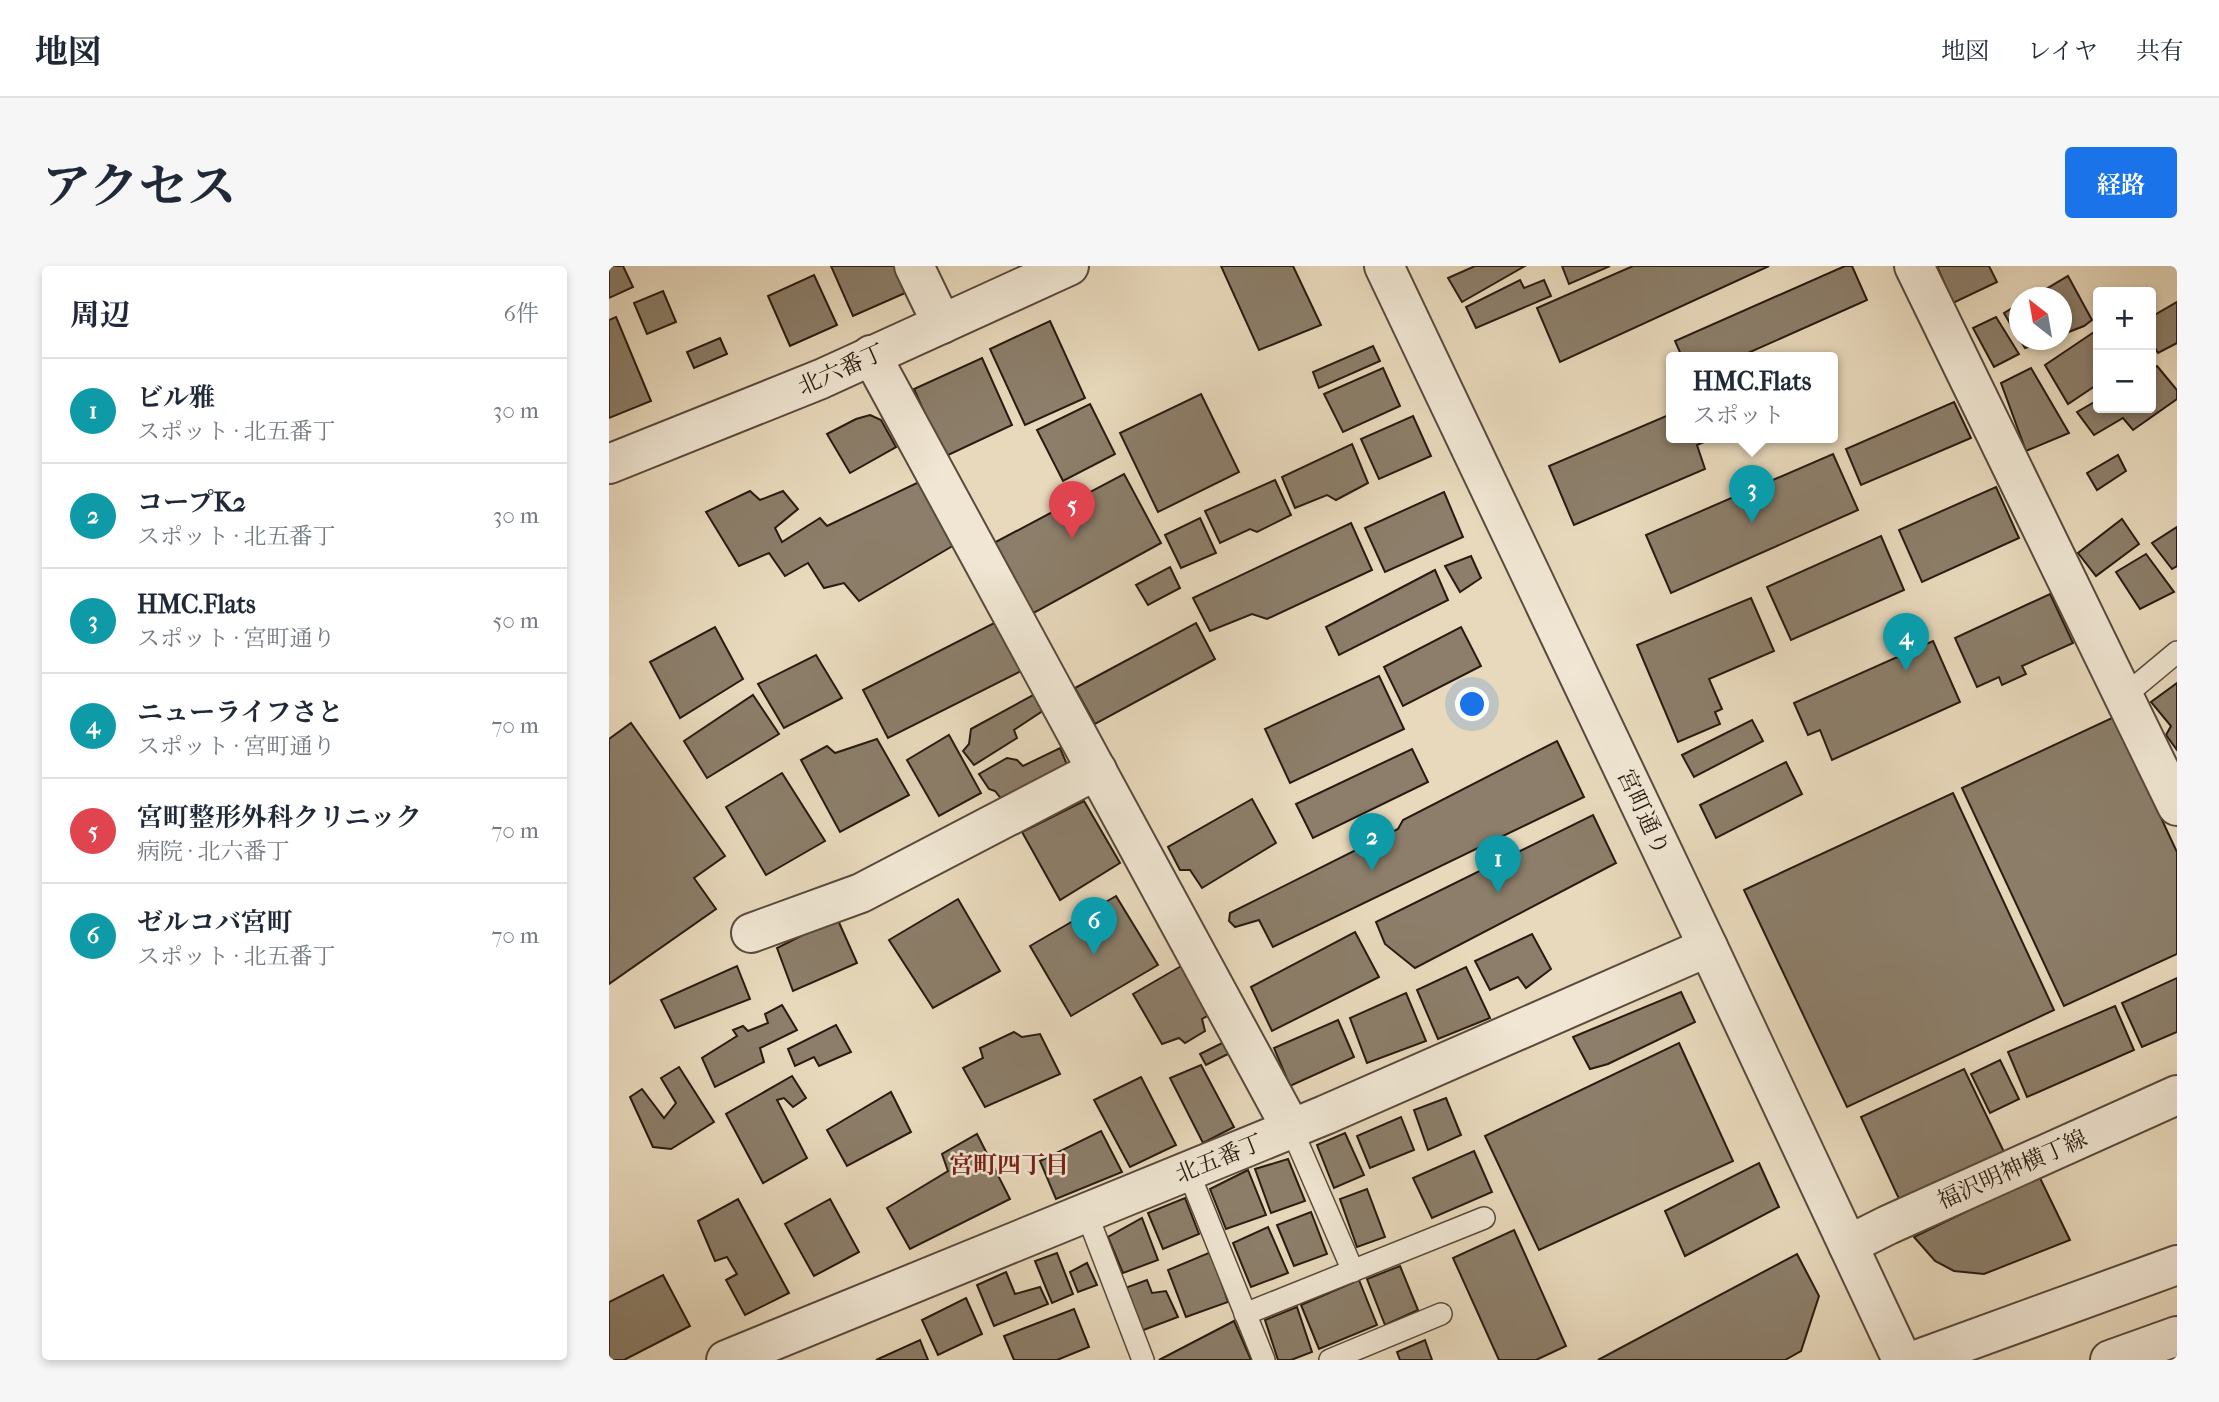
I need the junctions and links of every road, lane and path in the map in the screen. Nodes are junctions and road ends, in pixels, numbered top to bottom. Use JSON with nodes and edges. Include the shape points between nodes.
{"nodes":[{"id":1,"x":914,"y":266,"type":"edge"},
{"id":2,"x":1069,"y":266,"type":"edge"},
{"id":3,"x":1384,"y":266,"type":"edge"},
{"id":4,"x":1914,"y":266,"type":"edge"},
{"id":5,"x":942,"y":324,"type":"junction"},
{"id":6,"x":871,"y":355,"type":"junction"},
{"id":7,"x":609,"y":464,"type":"edge"},
{"id":8,"x":2177,"y":652,"type":"edge"},
{"id":9,"x":2123,"y":697,"type":"junction"},
{"id":10,"x":1097,"y":770,"type":"junction"},
{"id":11,"x":2177,"y":806,"type":"edge"},
{"id":12,"x":751,"y":933,"type":"dead end"},
{"id":13,"x":1708,"y":947,"type":"junction"},
{"id":14,"x":2177,"y":1095,"type":"edge"},
{"id":15,"x":1291,"y":1128,"type":"junction"},
{"id":16,"x":1188,"y":1171,"type":"junction"},
{"id":17,"x":1086,"y":1212,"type":"junction"},
{"id":18,"x":1484,"y":1218,"type":"dead end"},
{"id":19,"x":1848,"y":1245,"type":"junction"},
{"id":20,"x":2177,"y":1265,"type":"edge"},
{"id":21,"x":1353,"y":1271,"type":"junction"},
{"id":22,"x":1245,"y":1314,"type":"junction"},
{"id":23,"x":1441,"y":1314,"type":"dead end"},
{"id":24,"x":2177,"y":1336,"type":"edge"},
{"id":25,"x":726,"y":1360,"type":"edge"},
{"id":26,"x":1143,"y":1360,"type":"edge"},
{"id":27,"x":1264,"y":1360,"type":"edge"},
{"id":28,"x":1330,"y":1360,"type":"edge"},
{"id":29,"x":1902,"y":1360,"type":"edge"},
{"id":30,"x":1916,"y":1360,"type":"edge"},
{"id":31,"x":2110,"y":1360,"type":"edge"}],
"edges":[{"from":1,"to":5,"type":"street"},
{"from":2,"to":5,"type":"street","name":"北六番丁"},
{"from":3,"to":13,"type":"street","name":"宮町通り"},
{"from":4,"to":9,"type":"street"},
{"from":5,"to":6,"type":"street","name":"北六番丁"},
{"from":6,"to":7,"type":"street","name":"北六番丁"},
{"from":6,"to":10,"type":"street"},
{"from":8,"to":9,"type":"lane"},
{"from":9,"to":11,"type":"street"},
{"from":10,"to":12,"type":"street","via":[[862,892]]},
{"from":10,"to":15,"type":"street"},
{"from":13,"to":15,"type":"street","name":"北五番丁"},
{"from":13,"to":19,"type":"street","name":"宮町通り"},
{"from":14,"to":19,"type":"street","name":"福沢明神横丁線"},
{"from":15,"to":16,"type":"street","name":"北五番丁"},
{"from":15,"to":21,"type":"lane"},
{"from":16,"to":17,"type":"street","name":"北五番丁"},
{"from":16,"to":22,"type":"lane"},
{"from":17,"to":25,"type":"street","name":"北五番丁"},
{"from":17,"to":26,"type":"lane"},
{"from":18,"to":21,"type":"lane"},
{"from":19,"to":29,"type":"street","name":"宮町通り"},
{"from":20,"to":30,"type":"street"},
{"from":21,"to":22,"type":"lane"},
{"from":22,"to":27,"type":"lane"},
{"from":23,"to":28,"type":"lane"},
{"from":24,"to":31,"type":"street"}]}
